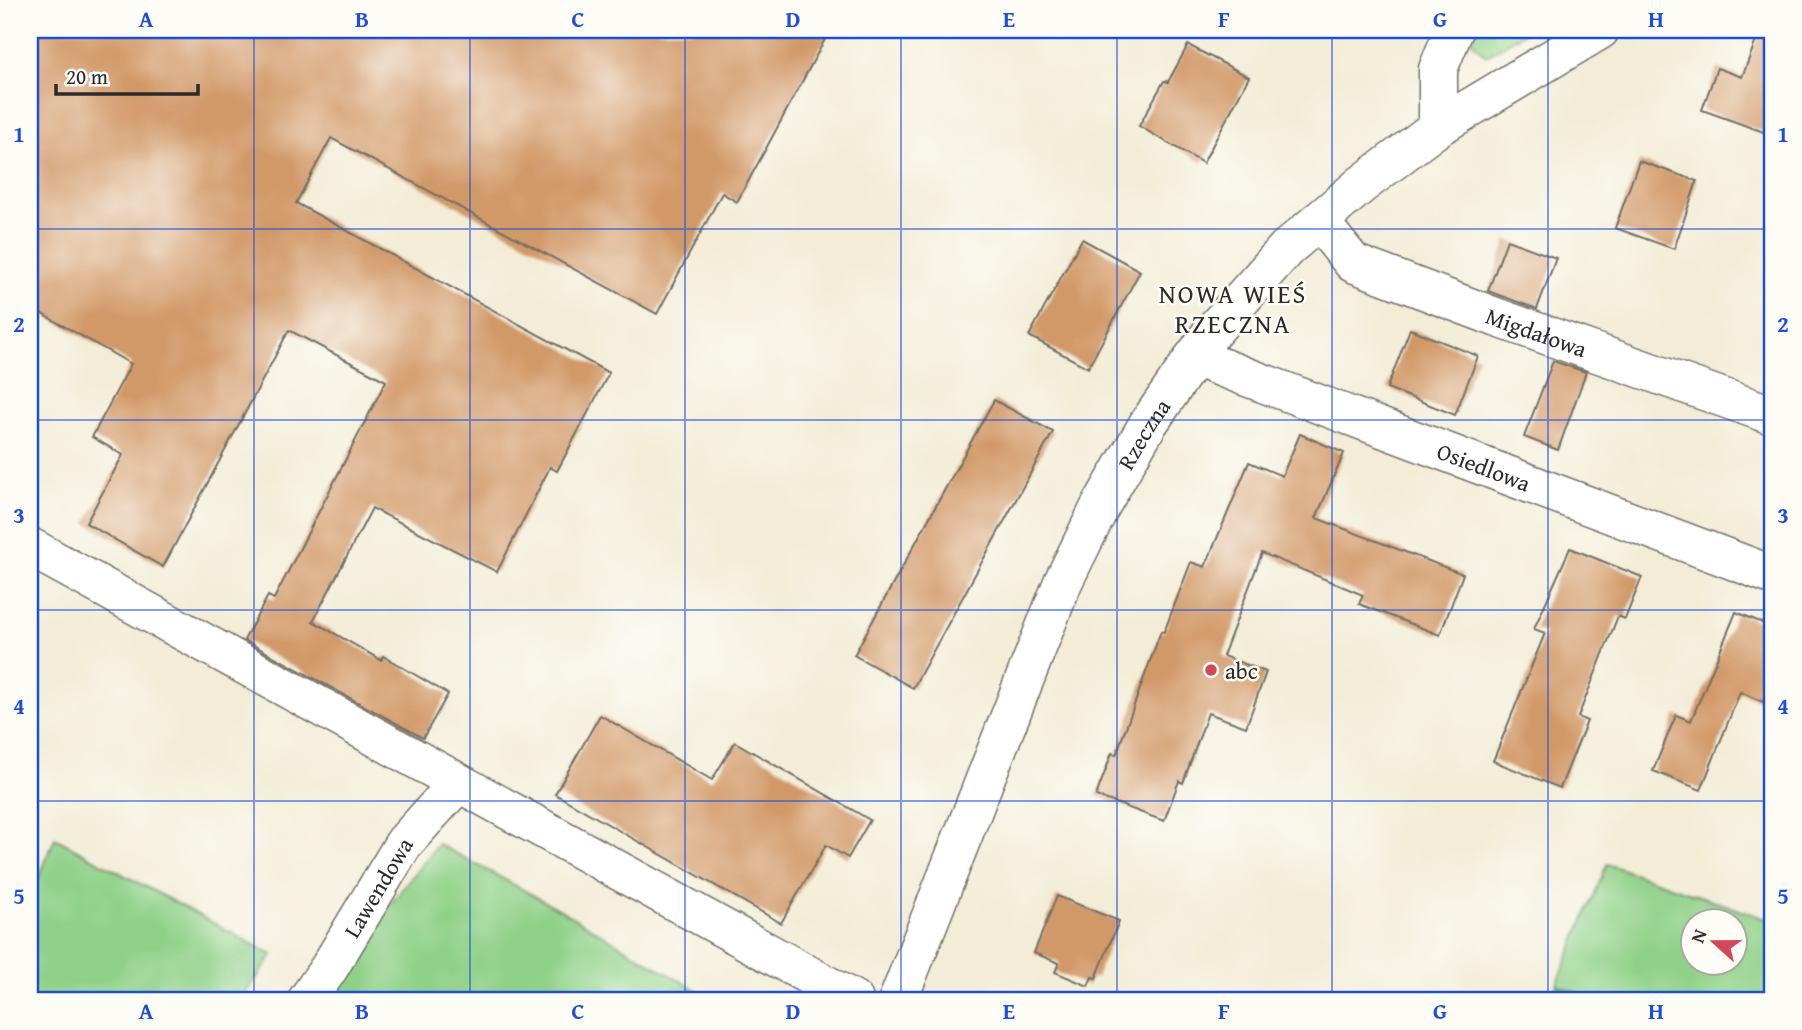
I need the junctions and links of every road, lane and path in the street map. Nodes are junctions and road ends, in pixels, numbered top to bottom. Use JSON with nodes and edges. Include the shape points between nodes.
{"nodes":[{"id":1,"x":1454,"y":30,"type":"edge"},
{"id":2,"x":1600,"y":30,"type":"edge"},
{"id":3,"x":1438,"y":127,"type":"junction"},
{"id":4,"x":1319,"y":221,"type":"junction"},
{"id":5,"x":1194,"y":357,"type":"junction"},
{"id":6,"x":1772,"y":415,"type":"edge"},
{"id":7,"x":30,"y":547,"type":"edge"},
{"id":8,"x":1772,"y":575,"type":"edge"},
{"id":9,"x":458,"y":783,"type":"junction"},
{"id":10,"x":307,"y":1000,"type":"edge"},
{"id":11,"x":854,"y":1000,"type":"edge"},
{"id":12,"x":898,"y":1000,"type":"edge"}],
"edges":[{"from":1,"to":3,"type":"street","via":[[1438,69]]},
{"from":2,"to":3,"type":"street","name":"Rzeczna"},
{"from":3,"to":4,"type":"street","name":"Rzeczna"},
{"from":4,"to":5,"type":"street","name":"Rzeczna","via":[[1287,248]]},
{"from":4,"to":6,"type":"street","name":"Migdałowa","via":[[1353,263]]},
{"from":5,"to":8,"type":"street","name":"Osiedlowa"},
{"from":5,"to":12,"type":"street","name":"Rzeczna","via":[[1134,448],[1063,582]]},
{"from":7,"to":9,"type":"street"},
{"from":9,"to":10,"type":"street","name":"Lawendowa","via":[[404,844]]},
{"from":9,"to":11,"type":"street"}]}
